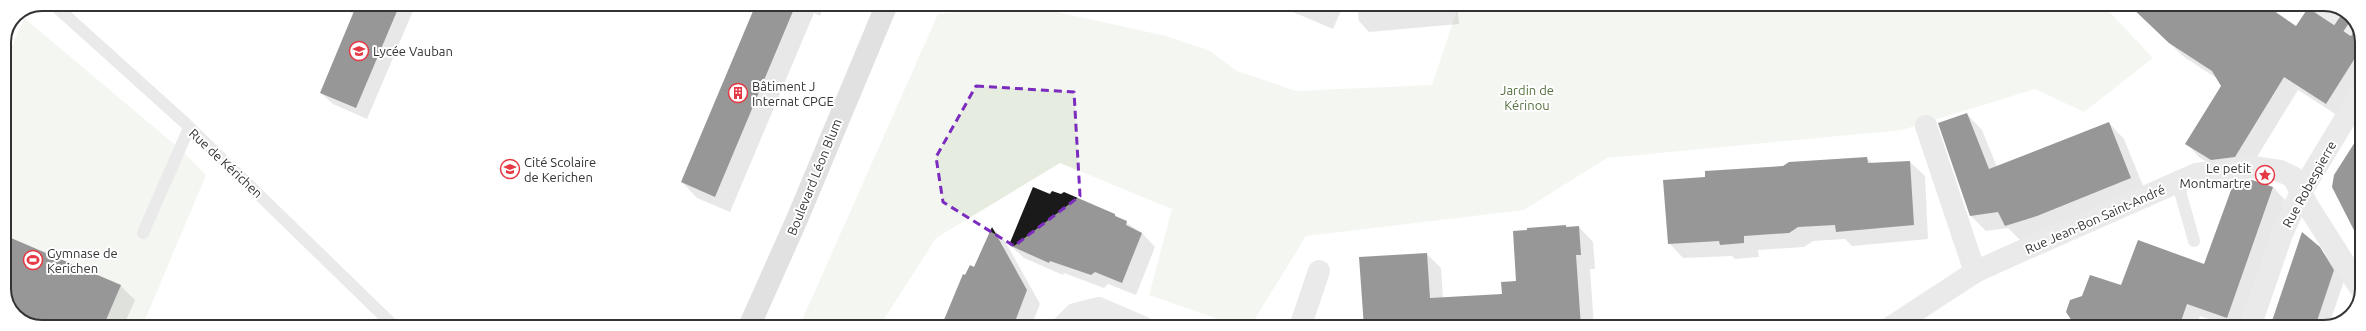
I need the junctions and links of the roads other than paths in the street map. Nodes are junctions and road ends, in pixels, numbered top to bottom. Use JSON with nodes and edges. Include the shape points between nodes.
{"nodes":[{"id":1,"x":61,"y":11,"type":"edge"},
{"id":2,"x":884,"y":11,"type":"edge"},
{"id":3,"x":2355,"y":103,"type":"edge"},
{"id":4,"x":1926,"y":126,"type":"dead end"},
{"id":5,"x":189,"y":128,"type":"junction"},
{"id":6,"x":2180,"y":181,"type":"junction"},
{"id":7,"x":2301,"y":192,"type":"junction"},
{"id":8,"x":143,"y":233,"type":"dead end"},
{"id":9,"x":2194,"y":241,"type":"dead end"},
{"id":10,"x":1319,"y":271,"type":"dead end"},
{"id":11,"x":1975,"y":272,"type":"junction"},
{"id":12,"x":2355,"y":280,"type":"edge"},
{"id":13,"x":388,"y":320,"type":"edge"},
{"id":14,"x":752,"y":320,"type":"edge"},
{"id":15,"x":1069,"y":320,"type":"edge"},
{"id":16,"x":1126,"y":320,"type":"edge"},
{"id":17,"x":1302,"y":320,"type":"edge"},
{"id":18,"x":1903,"y":320,"type":"edge"},
{"id":19,"x":2252,"y":320,"type":"edge"}],
"edges":[{"from":1,"to":5,"type":"lane","name":"Rue de Kérichen"},
{"from":2,"to":14,"type":"main road","name":"Boulevard Léon Blum"},
{"from":3,"to":7,"type":"street","name":"Rue Robespierre"},
{"from":4,"to":11,"type":"street"},
{"from":5,"to":8,"type":"lane"},
{"from":5,"to":13,"type":"lane","name":"Rue de Kérichen"},
{"from":6,"to":7,"type":"street","name":"Rue Jean-Bon Saint-André","via":[[2196,174],[2253,167],[2293,177]]},
{"from":6,"to":9,"type":"lane","via":[[2181,195]]},
{"from":6,"to":11,"type":"street","name":"Rue Jean-Bon Saint-André"},
{"from":7,"to":12,"type":"street","name":"Rue Jean-Bon Saint-André"},
{"from":7,"to":19,"type":"street","name":"Rue Robespierre","via":[[2282,234]]},
{"from":10,"to":17,"type":"street"},
{"from":11,"to":18,"type":"street","name":"Rue Jean-Bon Saint-André"},
{"from":15,"to":16,"type":"street","via":[[1075,314],[1098,308]]}]}
